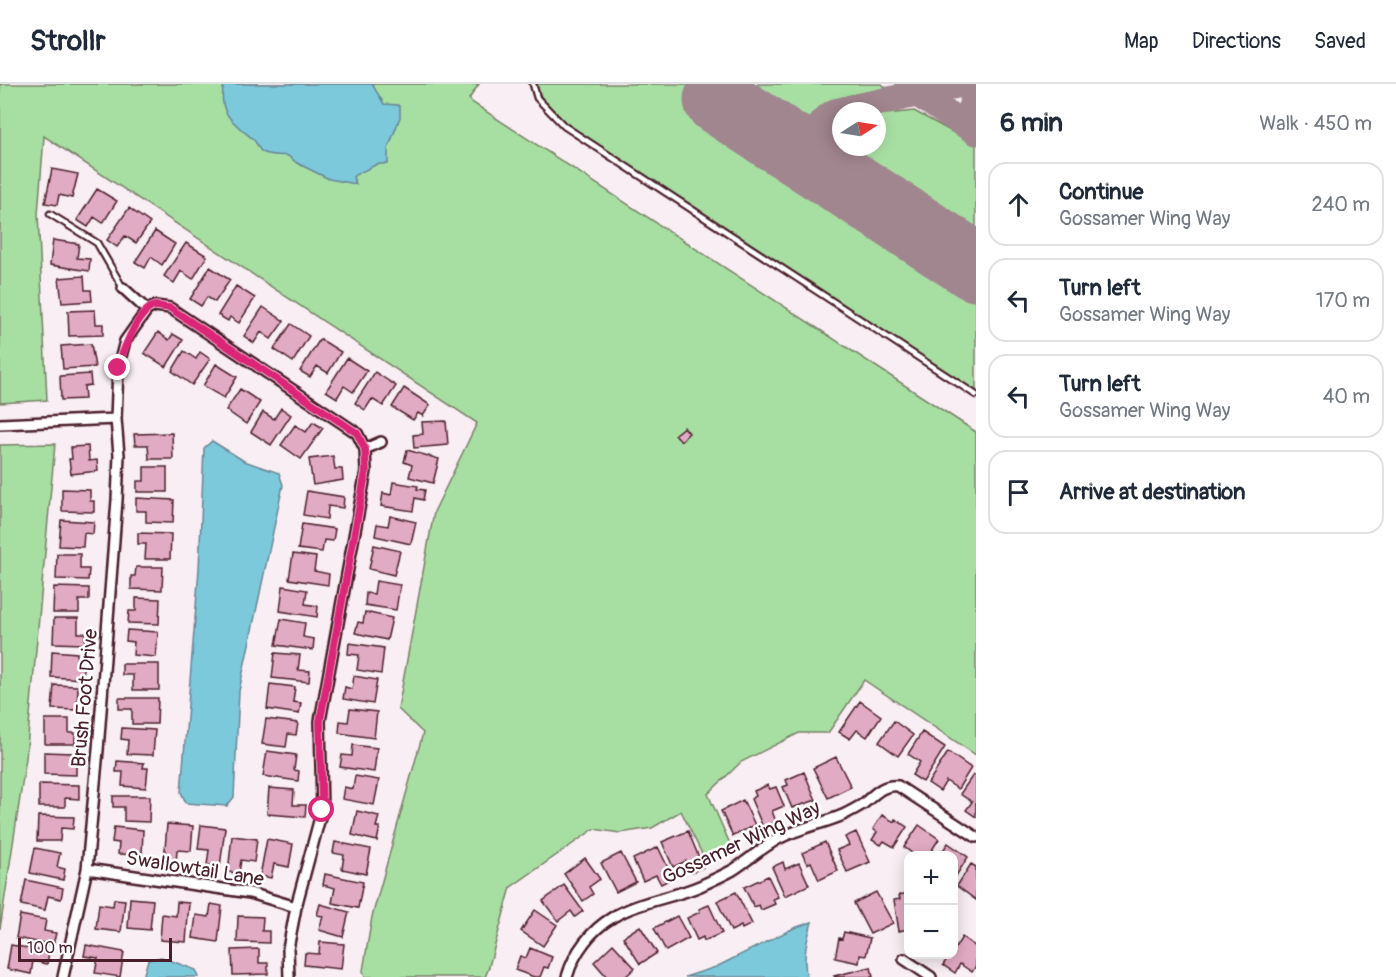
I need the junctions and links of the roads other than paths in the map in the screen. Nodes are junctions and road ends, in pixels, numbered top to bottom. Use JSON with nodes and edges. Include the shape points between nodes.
{"nodes":[{"id":1,"x":533,"y":84,"type":"edge"},
{"id":2,"x":50,"y":214,"type":"dead end"},
{"id":3,"x":123,"y":288,"type":"joint"},
{"id":4,"x":147,"y":310,"type":"junction"},
{"id":5,"x":976,"y":395,"type":"edge"},
{"id":6,"x":116,"y":420,"type":"junction"},
{"id":7,"x":0,"y":424,"type":"edge"},
{"id":8,"x":381,"y":441,"type":"dead end"},
{"id":9,"x":365,"y":449,"type":"junction"},
{"id":10,"x":976,"y":837,"type":"edge"},
{"id":11,"x":87,"y":869,"type":"junction"},
{"id":12,"x":296,"y":907,"type":"junction"},
{"id":13,"x":904,"y":959,"type":"dead end"},
{"id":14,"x":63,"y":977,"type":"edge"},
{"id":15,"x":289,"y":977,"type":"edge"},
{"id":16,"x":567,"y":977,"type":"edge"},
{"id":17,"x":931,"y":977,"type":"edge"}],
"edges":[{"from":1,"to":5,"type":"lane","via":[[537,98],[564,126]]},
{"from":2,"to":3,"type":"lane","via":[[97,243]]},
{"from":3,"to":4,"type":"street"},
{"from":4,"to":6,"type":"street","via":[[125,342],[118,368]]},
{"from":4,"to":9,"type":"street","via":[[155,306],[170,308],[357,433]]},
{"from":6,"to":7,"type":"street"},
{"from":6,"to":11,"type":"street","name":"Brush Foot Drive","via":[[117,500]]},
{"from":8,"to":9,"type":"street"},
{"from":9,"to":12,"type":"street","via":[[366,471],[320,721],[322,810]]},
{"from":10,"to":16,"type":"street","name":"Gossamer Wing Way","via":[[891,785],[862,805],[777,840],[699,886],[613,917],[580,947]]},
{"from":11,"to":12,"type":"street","name":"Swallowtail Lane","via":[[250,893]]},
{"from":11,"to":14,"type":"street","name":"Brush Foot Drive"},
{"from":12,"to":15,"type":"street","via":[[288,949]]},
{"from":13,"to":17,"type":"street"}]}
